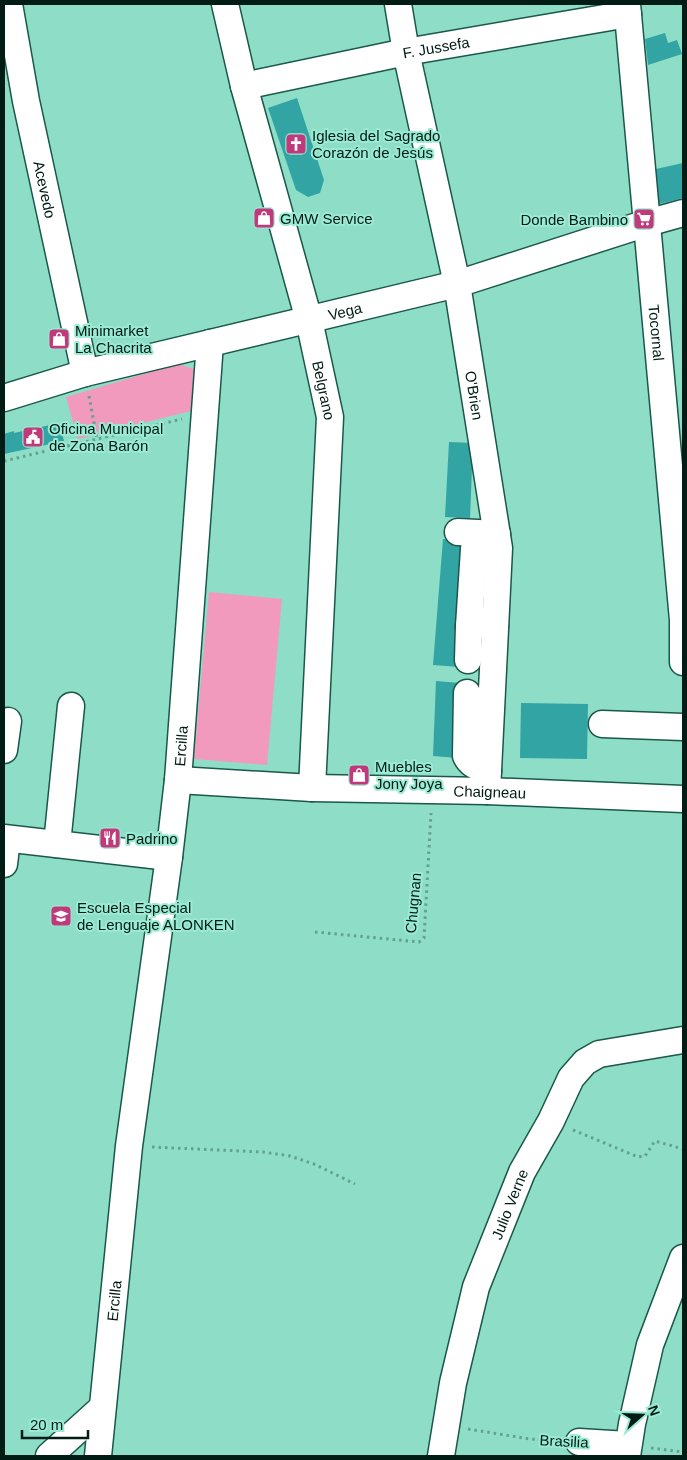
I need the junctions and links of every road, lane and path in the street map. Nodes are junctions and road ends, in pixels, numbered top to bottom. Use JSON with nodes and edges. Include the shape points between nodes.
{"nodes":[{"id":1,"x":9,"y":4,"type":"edge"},
{"id":2,"x":225,"y":4,"type":"edge"},
{"id":3,"x":398,"y":4,"type":"edge"},
{"id":4,"x":628,"y":9,"type":"edge"},
{"id":5,"x":406,"y":52,"type":"junction"},
{"id":6,"x":244,"y":86,"type":"junction"},
{"id":7,"x":683,"y":214,"type":"edge"},
{"id":8,"x":647,"y":223,"type":"junction"},
{"id":9,"x":457,"y":284,"type":"junction"},
{"id":10,"x":309,"y":320,"type":"junction"},
{"id":11,"x":210,"y":342,"type":"junction"},
{"id":12,"x":85,"y":373,"type":"junction"},
{"id":13,"x":4,"y":398,"type":"edge"},
{"id":14,"x":191,"y":417,"type":"dead end"},
{"id":15,"x":97,"y":439,"type":"junction"},
{"id":16,"x":4,"y":462,"type":"edge"},
{"id":17,"x":497,"y":534,"type":"junction"},
{"id":18,"x":680,"y":568,"type":"edge"},
{"id":19,"x":469,"y":626,"type":"junction"},
{"id":20,"x":495,"y":626,"type":"junction"},
{"id":21,"x":468,"y":660,"type":"dead end"},
{"id":22,"x":683,"y":662,"type":"edge"},
{"id":23,"x":467,"y":693,"type":"dead end"},
{"id":24,"x":71,"y":706,"type":"dead end"},
{"id":25,"x":8,"y":721,"type":"dead end"},
{"id":26,"x":602,"y":724,"type":"dead end"},
{"id":27,"x":683,"y":727,"type":"edge"},
{"id":28,"x":4,"y":750,"type":"edge"},
{"id":29,"x":178,"y":780,"type":"junction"},
{"id":30,"x":488,"y":781,"type":"junction"},
{"id":31,"x":312,"y":788,"type":"junction"},
{"id":32,"x":433,"y":790,"type":"junction"},
{"id":33,"x":683,"y":799,"type":"edge"},
{"id":34,"x":5,"y":838,"type":"edge"},
{"id":35,"x":58,"y":844,"type":"junction"},
{"id":36,"x":169,"y":857,"type":"junction"},
{"id":37,"x":4,"y":864,"type":"edge"},
{"id":38,"x":315,"y":932,"type":"dead end"},
{"id":39,"x":683,"y":1040,"type":"edge"},
{"id":40,"x":551,"y":1121,"type":"junction"},
{"id":41,"x":129,"y":1146,"type":"junction"},
{"id":42,"x":683,"y":1149,"type":"edge"},
{"id":43,"x":355,"y":1184,"type":"dead end"},
{"id":44,"x":683,"y":1258,"type":"edge"},
{"id":45,"x":102,"y":1408,"type":"junction"},
{"id":46,"x":446,"y":1424,"type":"junction"},
{"id":47,"x":579,"y":1442,"type":"joint"},
{"id":48,"x":628,"y":1450,"type":"edge"},
{"id":49,"x":683,"y":1452,"type":"edge"},
{"id":50,"x":49,"y":1456,"type":"edge"},
{"id":51,"x":98,"y":1456,"type":"edge"},
{"id":52,"x":441,"y":1456,"type":"edge"}],
"edges":[{"from":1,"to":12,"type":"street","name":"Acevedo","via":[[26,101]]},
{"from":2,"to":6,"type":"street","name":"Belgrano"},
{"from":3,"to":5,"type":"street","name":"O'Brien"},
{"from":4,"to":5,"type":"street","name":"F. Jussefa"},
{"from":4,"to":8,"type":"street","name":"Tocornal"},
{"from":5,"to":6,"type":"street","name":"F. Jussefa"},
{"from":5,"to":9,"type":"street","name":"O'Brien"},
{"from":6,"to":10,"type":"street","name":"Belgrano"},
{"from":7,"to":8,"type":"street","name":"Vega"},
{"from":8,"to":9,"type":"street","name":"Vega"},
{"from":8,"to":18,"type":"street","name":"Tocornal"},
{"from":9,"to":10,"type":"street","name":"Vega"},
{"from":9,"to":17,"type":"street","name":"O'Brien"},
{"from":10,"to":11,"type":"street","name":"Vega"},
{"from":10,"to":31,"type":"street","name":"Belgrano","via":[[330,417]]},
{"from":11,"to":12,"type":"street","name":"Vega"},
{"from":11,"to":29,"type":"street","name":"Ercilla"},
{"from":12,"to":13,"type":"street","name":"Vega"},
{"from":12,"to":15,"type":"path"},
{"from":14,"to":15,"type":"path"},
{"from":15,"to":16,"type":"path"},
{"from":17,"to":19,"type":"street","via":[[466,541]]},
{"from":17,"to":20,"type":"street","name":"O'Brien"},
{"from":18,"to":22,"type":"street","name":"Tocornal"},
{"from":19,"to":20,"type":"street"},
{"from":19,"to":21,"type":"street"},
{"from":20,"to":30,"type":"street","name":"O'Brien"},
{"from":23,"to":30,"type":"street","via":[[466,756]]},
{"from":24,"to":35,"type":"street"},
{"from":25,"to":28,"type":"street"},
{"from":26,"to":27,"type":"street"},
{"from":29,"to":31,"type":"street","name":"Chaigneau"},
{"from":29,"to":36,"type":"street","name":"Ercilla"},
{"from":30,"to":32,"type":"street","name":"Chaigneau"},
{"from":30,"to":33,"type":"street","name":"Chaigneau"},
{"from":31,"to":32,"type":"street","name":"Chaigneau"},
{"from":32,"to":38,"type":"path","name":"Chugnan","via":[[422,941]]},
{"from":34,"to":35,"type":"street"},
{"from":34,"to":37,"type":"street"},
{"from":35,"to":36,"type":"street"},
{"from":36,"to":41,"type":"street","name":"Ercilla"},
{"from":39,"to":40,"type":"street","name":"Julio Verne","via":[[599,1054],[585,1062],[571,1078]]},
{"from":40,"to":42,"type":"path","via":[[638,1157],[645,1156],[655,1142]]},
{"from":40,"to":46,"type":"street","name":"Julio Verne","via":[[522,1172],[476,1287]]},
{"from":41,"to":43,"type":"path","via":[[290,1156]]},
{"from":41,"to":45,"type":"street","name":"Ercilla"},
{"from":44,"to":48,"type":"street","via":[[650,1345]]},
{"from":45,"to":50,"type":"street"},
{"from":45,"to":51,"type":"street","name":"Ercilla"},
{"from":46,"to":47,"type":"path","name":"Brasilia","via":[[498,1435]]},
{"from":46,"to":52,"type":"street","name":"Julio Verne"},
{"from":47,"to":48,"type":"street","name":"Brasilia"},
{"from":48,"to":49,"type":"path"}]}
